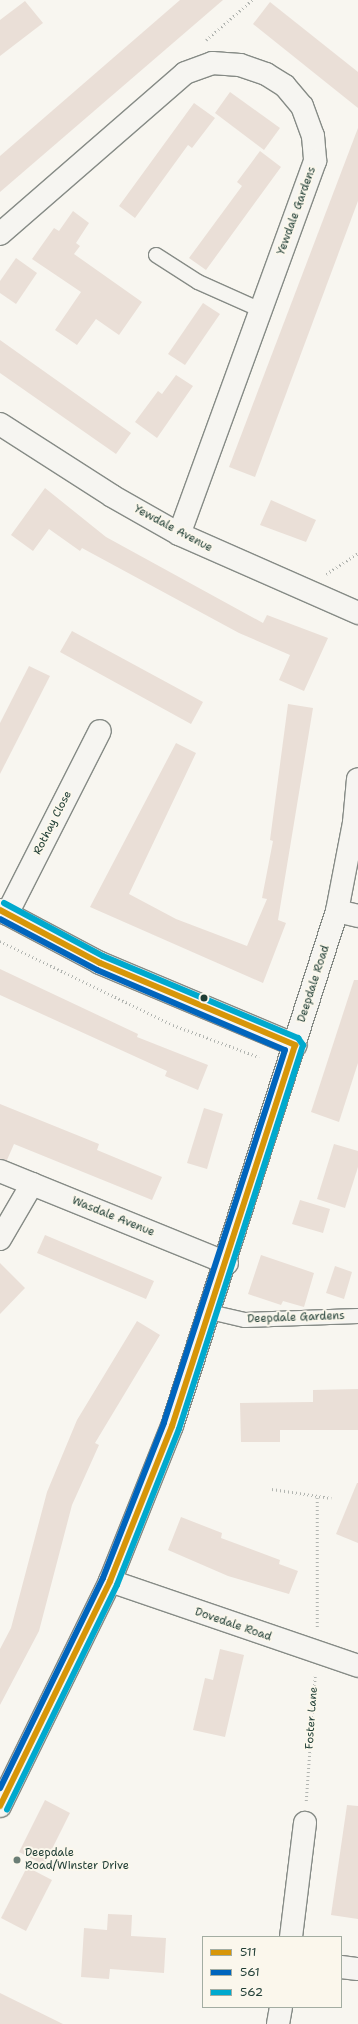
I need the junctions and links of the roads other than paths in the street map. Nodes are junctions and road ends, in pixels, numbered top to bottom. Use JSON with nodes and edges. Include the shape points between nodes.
{"nodes":[{"id":1,"x":0,"y":234,"type":"edge"},
{"id":2,"x":156,"y":255,"type":"dead end"},
{"id":3,"x":261,"y":310,"type":"junction"},
{"id":4,"x":2,"y":430,"type":"edge"},
{"id":5,"x":179,"y":534,"type":"junction"},
{"id":6,"x":358,"y":613,"type":"edge"},
{"id":7,"x":101,"y":729,"type":"dead end"},
{"id":8,"x":358,"y":779,"type":"edge"},
{"id":9,"x":3,"y":912,"type":"edge"},
{"id":10,"x":348,"y":914,"type":"edge"},
{"id":11,"x":295,"y":1045,"type":"junction"},
{"id":12,"x":0,"y":1171,"type":"edge"},
{"id":13,"x":32,"y":1184,"type":"junction"},
{"id":14,"x":0,"y":1239,"type":"edge"},
{"id":15,"x":227,"y":1263,"type":"junction"},
{"id":16,"x":210,"y":1312,"type":"junction"},
{"id":17,"x":358,"y":1316,"type":"edge"},
{"id":18,"x":110,"y":1581,"type":"junction"},
{"id":19,"x":358,"y":1666,"type":"edge"},
{"id":20,"x":0,"y":1806,"type":"edge"},
{"id":21,"x":305,"y":1823,"type":"road end"},
{"id":22,"x":291,"y":1936,"type":"edge"},
{"id":23,"x":342,"y":1967,"type":"edge"},
{"id":24,"x":358,"y":1969,"type":"edge"},
{"id":25,"x":281,"y":2008,"type":"edge"},
{"id":26,"x":278,"y":2024,"type":"edge"}],
"edges":[{"from":1,"to":3,"type":"street","name":"Yewdale Gardens","via":[[185,73],[212,63],[240,65],[266,74],[285,86],[302,106],[313,136],[315,161]]},
{"from":2,"to":3,"type":"lane","via":[[198,282]]},
{"from":3,"to":5,"type":"street","name":"Yewdale Gardens"},
{"from":4,"to":5,"type":"street","name":"Yewdale Avenue"},
{"from":5,"to":6,"type":"street","name":"Yewdale Avenue"},
{"from":7,"to":9,"type":"street","name":"Rothay Close"},
{"from":8,"to":10,"type":"street","name":"Deepdale Road"},
{"from":9,"to":11,"type":"street","via":[[120,972]]},
{"from":10,"to":11,"type":"street","name":"Deepdale Road"},
{"from":11,"to":15,"type":"street","name":"Deepdale Road"},
{"from":12,"to":13,"type":"street","name":"Wasdale Avenue"},
{"from":13,"to":14,"type":"street"},
{"from":13,"to":15,"type":"street","name":"Wasdale Avenue"},
{"from":15,"to":16,"type":"street","name":"Deepdale Road"},
{"from":16,"to":17,"type":"lane","name":"Deepdale Gardens","via":[[245,1320]]},
{"from":16,"to":18,"type":"street","name":"Deepdale Road","via":[[172,1426]]},
{"from":18,"to":19,"type":"street","name":"Dovedale Road","via":[[316,1654]]},
{"from":18,"to":20,"type":"street","name":"Deepdale Road"},
{"from":21,"to":22,"type":"street"},
{"from":23,"to":24,"type":"street"},
{"from":25,"to":26,"type":"street"}]}
